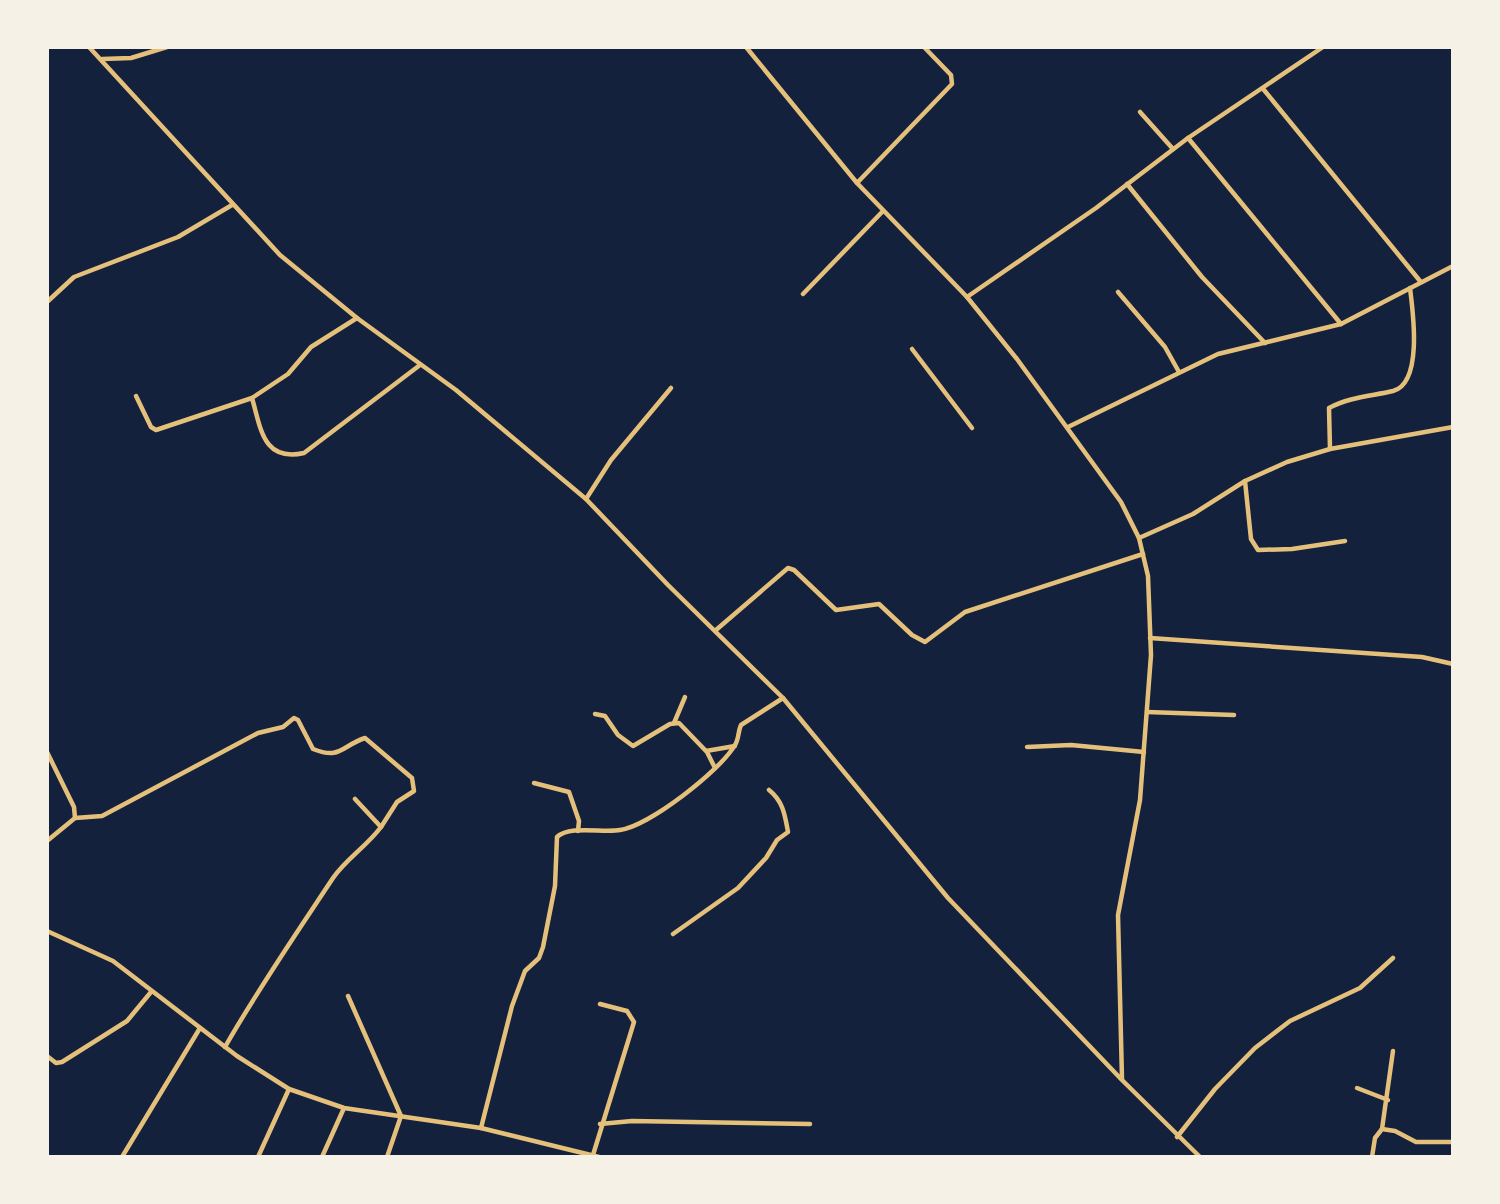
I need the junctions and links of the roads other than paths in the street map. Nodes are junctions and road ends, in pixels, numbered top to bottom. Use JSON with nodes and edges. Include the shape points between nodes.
{"nodes":[{"id":1,"x":89,"y":47,"type":"edge"},
{"id":2,"x":167,"y":47,"type":"edge"},
{"id":3,"x":746,"y":47,"type":"edge"},
{"id":4,"x":924,"y":47,"type":"edge"},
{"id":5,"x":1323,"y":47,"type":"edge"},
{"id":6,"x":102,"y":59,"type":"junction"},
{"id":7,"x":1264,"y":90,"type":"junction"},
{"id":8,"x":1140,"y":112,"type":"dead end"},
{"id":9,"x":1188,"y":138,"type":"junction"},
{"id":10,"x":1173,"y":149,"type":"junction"},
{"id":11,"x":857,"y":183,"type":"junction"},
{"id":12,"x":1127,"y":184,"type":"junction"},
{"id":13,"x":232,"y":205,"type":"junction"},
{"id":14,"x":883,"y":211,"type":"junction"},
{"id":15,"x":1453,"y":266,"type":"edge"},
{"id":16,"x":1420,"y":281,"type":"junction"},
{"id":17,"x":1410,"y":288,"type":"junction"},
{"id":18,"x":1118,"y":292,"type":"dead end"},
{"id":19,"x":803,"y":295,"type":"dead end"},
{"id":20,"x":967,"y":297,"type":"junction"},
{"id":21,"x":47,"y":302,"type":"edge"},
{"id":22,"x":357,"y":318,"type":"junction"},
{"id":23,"x":1341,"y":324,"type":"junction"},
{"id":24,"x":1266,"y":343,"type":"junction"},
{"id":25,"x":912,"y":349,"type":"dead end"},
{"id":26,"x":420,"y":365,"type":"junction"},
{"id":27,"x":1179,"y":372,"type":"junction"},
{"id":28,"x":671,"y":388,"type":"dead end"},
{"id":29,"x":136,"y":396,"type":"dead end"},
{"id":30,"x":252,"y":398,"type":"junction"},
{"id":31,"x":1068,"y":427,"type":"junction"},
{"id":32,"x":1453,"y":427,"type":"edge"},
{"id":33,"x":972,"y":428,"type":"dead end"},
{"id":34,"x":1330,"y":449,"type":"junction"},
{"id":35,"x":1245,"y":481,"type":"junction"},
{"id":36,"x":586,"y":499,"type":"junction"},
{"id":37,"x":1139,"y":538,"type":"junction"},
{"id":38,"x":1345,"y":541,"type":"dead end"},
{"id":39,"x":1143,"y":554,"type":"junction"},
{"id":40,"x":716,"y":630,"type":"junction"},
{"id":41,"x":1150,"y":638,"type":"junction"},
{"id":42,"x":1453,"y":664,"type":"edge"},
{"id":43,"x":685,"y":696,"type":"dead end"},
{"id":44,"x":783,"y":698,"type":"junction"},
{"id":45,"x":1147,"y":712,"type":"junction"},
{"id":46,"x":596,"y":714,"type":"dead end"},
{"id":47,"x":1234,"y":715,"type":"dead end"},
{"id":48,"x":673,"y":723,"type":"junction"},
{"id":49,"x":734,"y":746,"type":"junction"},
{"id":50,"x":1027,"y":747,"type":"dead end"},
{"id":51,"x":47,"y":751,"type":"edge"},
{"id":52,"x":706,"y":751,"type":"junction"},
{"id":53,"x":1144,"y":752,"type":"junction"},
{"id":54,"x":715,"y":768,"type":"junction"},
{"id":55,"x":534,"y":783,"type":"dead end"},
{"id":56,"x":769,"y":790,"type":"dead end"},
{"id":57,"x":355,"y":799,"type":"dead end"},
{"id":58,"x":75,"y":818,"type":"junction"},
{"id":59,"x":381,"y":827,"type":"junction"},
{"id":60,"x":578,"y":831,"type":"junction"},
{"id":61,"x":47,"y":841,"type":"edge"},
{"id":62,"x":47,"y":931,"type":"edge"},
{"id":63,"x":673,"y":934,"type":"dead end"},
{"id":64,"x":1393,"y":958,"type":"dead end"},
{"id":65,"x":151,"y":992,"type":"junction"},
{"id":66,"x":348,"y":996,"type":"dead end"},
{"id":67,"x":600,"y":1004,"type":"dead end"},
{"id":68,"x":200,"y":1028,"type":"junction"},
{"id":69,"x":225,"y":1047,"type":"junction"},
{"id":70,"x":1393,"y":1051,"type":"dead end"},
{"id":71,"x":47,"y":1056,"type":"edge"},
{"id":72,"x":1122,"y":1080,"type":"junction"},
{"id":73,"x":289,"y":1088,"type":"junction"},
{"id":74,"x":1357,"y":1088,"type":"dead end"},
{"id":75,"x":1388,"y":1100,"type":"junction"},
{"id":76,"x":344,"y":1108,"type":"junction"},
{"id":77,"x":401,"y":1116,"type":"junction"},
{"id":78,"x":600,"y":1124,"type":"junction"},
{"id":79,"x":810,"y":1124,"type":"dead end"},
{"id":80,"x":481,"y":1128,"type":"junction"},
{"id":81,"x":1382,"y":1129,"type":"junction"},
{"id":82,"x":1177,"y":1137,"type":"junction"},
{"id":83,"x":1453,"y":1142,"type":"edge"},
{"id":84,"x":593,"y":1155,"type":"edge"},
{"id":85,"x":122,"y":1157,"type":"edge"},
{"id":86,"x":258,"y":1157,"type":"edge"},
{"id":87,"x":322,"y":1157,"type":"edge"},
{"id":88,"x":387,"y":1157,"type":"edge"},
{"id":89,"x":599,"y":1157,"type":"edge"},
{"id":90,"x":1200,"y":1157,"type":"edge"},
{"id":91,"x":1373,"y":1157,"type":"edge"}],
"edges":[{"from":1,"to":6,"type":"street"},
{"from":2,"to":6,"type":"street","via":[[131,58]]},
{"from":3,"to":11,"type":"street"},
{"from":4,"to":11,"type":"street","via":[[951,75],[952,84]]},
{"from":5,"to":7,"type":"street"},
{"from":6,"to":13,"type":"street"},
{"from":7,"to":9,"type":"street"},
{"from":7,"to":16,"type":"street"},
{"from":8,"to":10,"type":"street"},
{"from":9,"to":10,"type":"street"},
{"from":9,"to":23,"type":"street"},
{"from":10,"to":12,"type":"street"},
{"from":11,"to":14,"type":"street"},
{"from":12,"to":20,"type":"street"},
{"from":12,"to":24,"type":"street","via":[[1202,277]]},
{"from":13,"to":21,"type":"street","via":[[178,237],[74,277]]},
{"from":13,"to":22,"type":"street","via":[[280,255]]},
{"from":14,"to":19,"type":"street"},
{"from":14,"to":20,"type":"street"},
{"from":15,"to":16,"type":"street"},
{"from":16,"to":17,"type":"street"},
{"from":17,"to":23,"type":"street"},
{"from":17,"to":34,"type":"street","via":[[1411,374],[1397,390],[1329,408]]},
{"from":18,"to":27,"type":"street","via":[[1165,347]]},
{"from":20,"to":31,"type":"street"},
{"from":22,"to":26,"type":"street"},
{"from":22,"to":30,"type":"street","via":[[311,347],[288,374]]},
{"from":23,"to":24,"type":"street"},
{"from":24,"to":27,"type":"street","via":[[1218,354]]},
{"from":25,"to":33,"type":"street"},
{"from":26,"to":30,"type":"street","via":[[304,453],[290,456],[268,445]]},
{"from":26,"to":36,"type":"street"},
{"from":27,"to":31,"type":"street"},
{"from":28,"to":36,"type":"street","via":[[611,460]]},
{"from":29,"to":30,"type":"street","via":[[156,430]]},
{"from":31,"to":37,"type":"street","via":[[1121,502]]},
{"from":32,"to":34,"type":"street"},
{"from":34,"to":35,"type":"street"},
{"from":35,"to":37,"type":"street","via":[[1193,514]]},
{"from":35,"to":38,"type":"street","via":[[1251,539],[1258,550]]},
{"from":36,"to":40,"type":"street"},
{"from":37,"to":39,"type":"street"},
{"from":39,"to":40,"type":"street","via":[[965,612],[925,642],[879,604],[836,610],[788,568]]},
{"from":39,"to":41,"type":"street"},
{"from":40,"to":44,"type":"street"},
{"from":41,"to":42,"type":"street","via":[[1422,657]]},
{"from":41,"to":45,"type":"street"},
{"from":43,"to":48,"type":"street"},
{"from":44,"to":49,"type":"street","via":[[741,725]]},
{"from":44,"to":72,"type":"street","via":[[948,898]]},
{"from":45,"to":47,"type":"street"},
{"from":45,"to":53,"type":"street"},
{"from":46,"to":48,"type":"street","via":[[605,716],[633,746]]},
{"from":48,"to":52,"type":"street","via":[[685,727]]},
{"from":49,"to":52,"type":"street"},
{"from":49,"to":54,"type":"street"},
{"from":50,"to":53,"type":"street","via":[[1071,745]]},
{"from":51,"to":58,"type":"street"},
{"from":52,"to":54,"type":"street"},
{"from":53,"to":72,"type":"street","via":[[1140,800],[1118,915]]},
{"from":54,"to":60,"type":"street","via":[[639,824],[619,831]]},
{"from":55,"to":60,"type":"street","via":[[569,792]]},
{"from":56,"to":63,"type":"street","via":[[783,808],[788,832],[738,888]]},
{"from":57,"to":59,"type":"street"},
{"from":58,"to":59,"type":"street","via":[[102,816],[294,718],[313,749],[328,755],[365,738],[412,778],[414,791],[397,802]]},
{"from":58,"to":61,"type":"street"},
{"from":59,"to":69,"type":"street","via":[[334,876]]},
{"from":60,"to":80,"type":"street","via":[[556,837],[555,886],[543,947],[539,958],[524,971],[512,1006]]},
{"from":62,"to":65,"type":"street","via":[[113,961]]},
{"from":64,"to":82,"type":"street","via":[[1360,988],[1290,1021],[1255,1048]]},
{"from":65,"to":68,"type":"street"},
{"from":65,"to":71,"type":"street","via":[[127,1021],[62,1062]]},
{"from":66,"to":77,"type":"street"},
{"from":67,"to":78,"type":"street","via":[[627,1011],[634,1022]]},
{"from":68,"to":69,"type":"street"},
{"from":68,"to":85,"type":"street"},
{"from":69,"to":73,"type":"street"},
{"from":70,"to":75,"type":"street"},
{"from":72,"to":82,"type":"street"},
{"from":73,"to":76,"type":"street"},
{"from":73,"to":86,"type":"street"},
{"from":74,"to":75,"type":"street"},
{"from":75,"to":81,"type":"street"},
{"from":76,"to":77,"type":"street"},
{"from":76,"to":87,"type":"street"},
{"from":77,"to":80,"type":"street"},
{"from":77,"to":88,"type":"street"},
{"from":78,"to":79,"type":"street"},
{"from":78,"to":84,"type":"street"},
{"from":80,"to":84,"type":"street"},
{"from":81,"to":83,"type":"street","via":[[1416,1142]]},
{"from":81,"to":91,"type":"street","via":[[1375,1138]]},
{"from":82,"to":90,"type":"street"},
{"from":84,"to":89,"type":"street"}]}
